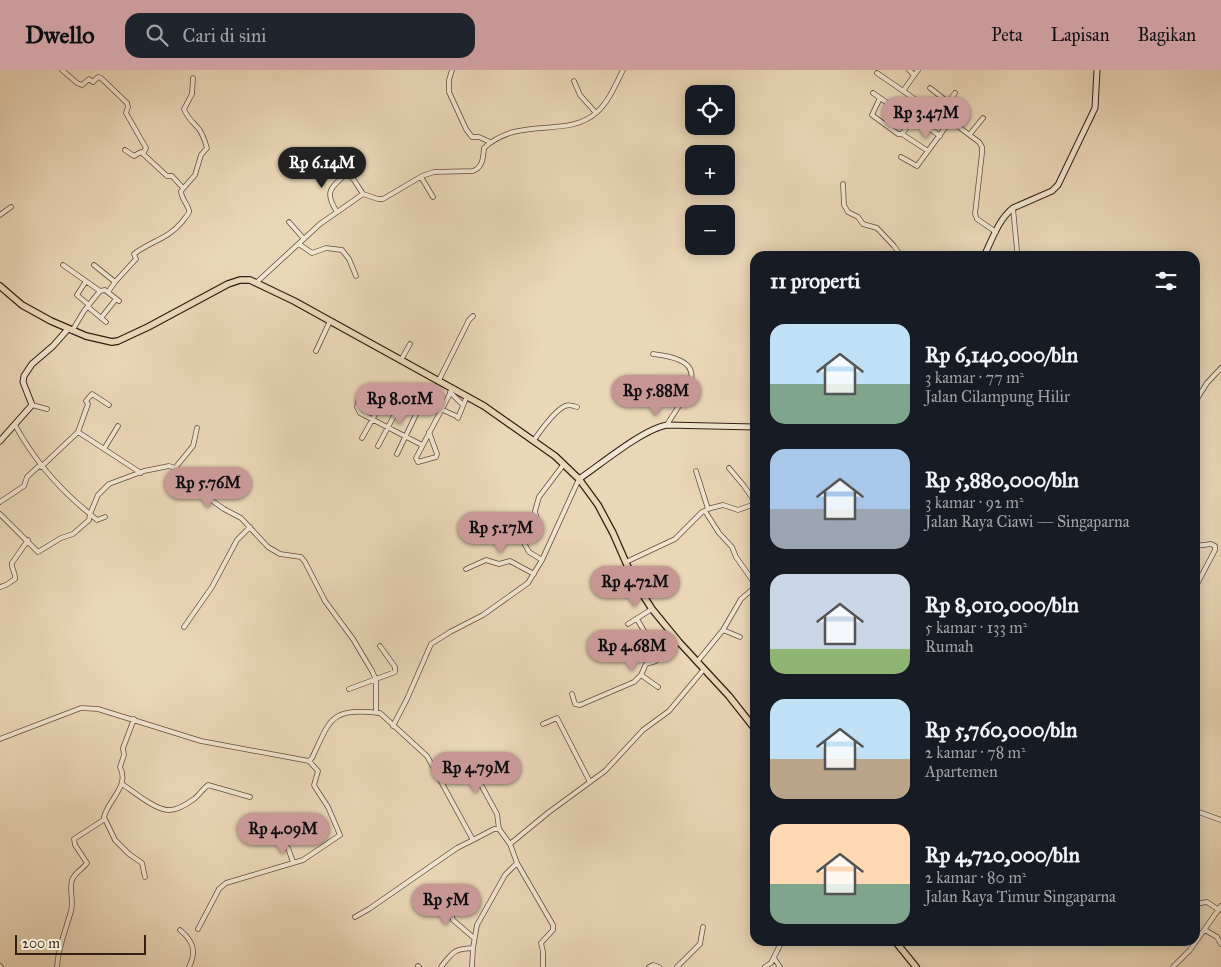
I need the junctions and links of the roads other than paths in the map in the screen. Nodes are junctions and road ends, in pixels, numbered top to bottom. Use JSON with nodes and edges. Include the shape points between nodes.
{"nodes":[{"id":1,"x":62,"y":70,"type":"edge"},
{"id":2,"x":452,"y":70,"type":"edge"},
{"id":3,"x":623,"y":70,"type":"edge"},
{"id":4,"x":908,"y":70,"type":"edge"},
{"id":5,"x":918,"y":70,"type":"edge"},
{"id":6,"x":1097,"y":70,"type":"edge"},
{"id":7,"x":877,"y":73,"type":"dead end"},
{"id":8,"x":914,"y":75,"type":"junction"},
{"id":9,"x":193,"y":78,"type":"dead end"},
{"id":10,"x":574,"y":81,"type":"dead end"},
{"id":11,"x":930,"y":88,"type":"dead end"},
{"id":12,"x":903,"y":91,"type":"junction"},
{"id":13,"x":873,"y":93,"type":"dead end"},
{"id":14,"x":955,"y":93,"type":"dead end"},
{"id":15,"x":880,"y":98,"type":"junction"},
{"id":16,"x":948,"y":102,"type":"junction"},
{"id":17,"x":922,"y":104,"type":"junction"},
{"id":18,"x":596,"y":113,"type":"junction"},
{"id":19,"x":940,"y":114,"type":"junction"},
{"id":20,"x":983,"y":118,"type":"dead end"},
{"id":21,"x":913,"y":119,"type":"junction"},
{"id":22,"x":950,"y":121,"type":"junction"},
{"id":23,"x":902,"y":134,"type":"junction"},
{"id":24,"x":970,"y":134,"type":"junction"},
{"id":25,"x":940,"y":136,"type":"junction"},
{"id":26,"x":490,"y":142,"type":"junction"},
{"id":27,"x":125,"y":150,"type":"dead end"},
{"id":28,"x":928,"y":151,"type":"junction"},
{"id":29,"x":349,"y":152,"type":"dead end"},
{"id":30,"x":143,"y":154,"type":"junction"},
{"id":31,"x":901,"y":157,"type":"dead end"},
{"id":32,"x":347,"y":173,"type":"junction"},
{"id":33,"x":421,"y":176,"type":"junction"},
{"id":34,"x":843,"y":184,"type":"dead end"},
{"id":35,"x":183,"y":188,"type":"junction"},
{"id":36,"x":363,"y":194,"type":"junction"},
{"id":37,"x":433,"y":197,"type":"dead end"},
{"id":38,"x":11,"y":207,"type":"dead end"},
{"id":39,"x":1013,"y":208,"type":"junction"},
{"id":40,"x":337,"y":212,"type":"junction"},
{"id":41,"x":0,"y":215,"type":"edge"},
{"id":42,"x":289,"y":222,"type":"dead end"},
{"id":43,"x":996,"y":232,"type":"junction"},
{"id":44,"x":304,"y":239,"type":"junction"},
{"id":45,"x":299,"y":244,"type":"junction"},
{"id":46,"x":1017,"y":250,"type":"dead end"},
{"id":47,"x":898,"y":251,"type":"edge"},
{"id":48,"x":986,"y":251,"type":"edge"},
{"id":49,"x":63,"y":265,"type":"dead end"},
{"id":50,"x":94,"y":265,"type":"dead end"},
{"id":51,"x":356,"y":276,"type":"dead end"},
{"id":52,"x":86,"y":281,"type":"junction"},
{"id":53,"x":115,"y":282,"type":"junction"},
{"id":54,"x":257,"y":282,"type":"junction"},
{"id":55,"x":0,"y":286,"type":"edge"},
{"id":56,"x":100,"y":291,"type":"junction"},
{"id":57,"x":108,"y":292,"type":"junction"},
{"id":58,"x":88,"y":306,"type":"junction"},
{"id":59,"x":473,"y":316,"type":"dead end"},
{"id":60,"x":101,"y":318,"type":"junction"},
{"id":61,"x":330,"y":321,"type":"junction"},
{"id":62,"x":106,"y":322,"type":"dead end"},
{"id":63,"x":70,"y":330,"type":"junction"},
{"id":64,"x":410,"y":344,"type":"dead end"},
{"id":65,"x":316,"y":351,"type":"dead end"},
{"id":66,"x":653,"y":354,"type":"dead end"},
{"id":67,"x":401,"y":360,"type":"junction"},
{"id":68,"x":1221,"y":368,"type":"edge"},
{"id":69,"x":439,"y":380,"type":"junction"},
{"id":70,"x":452,"y":390,"type":"junction"},
{"id":71,"x":1200,"y":394,"type":"edge"},
{"id":72,"x":468,"y":396,"type":"junction"},
{"id":73,"x":385,"y":397,"type":"dead end"},
{"id":74,"x":423,"y":400,"type":"junction"},
{"id":75,"x":358,"y":402,"type":"dead end"},
{"id":76,"x":32,"y":405,"type":"junction"},
{"id":77,"x":109,"y":405,"type":"dead end"},
{"id":78,"x":463,"y":406,"type":"junction"},
{"id":79,"x":578,"y":407,"type":"dead end"},
{"id":80,"x":47,"y":409,"type":"dead end"},
{"id":81,"x":441,"y":409,"type":"junction"},
{"id":82,"x":372,"y":420,"type":"junction"},
{"id":83,"x":14,"y":425,"type":"junction"},
{"id":84,"x":667,"y":425,"type":"junction"},
{"id":85,"x":118,"y":426,"type":"dead end"},
{"id":86,"x":750,"y":427,"type":"edge"},
{"id":87,"x":197,"y":428,"type":"dead end"},
{"id":88,"x":387,"y":428,"type":"junction"},
{"id":89,"x":78,"y":432,"type":"junction"},
{"id":90,"x":429,"y":432,"type":"junction"},
{"id":91,"x":404,"y":437,"type":"junction"},
{"id":92,"x":362,"y":438,"type":"dead end"},
{"id":93,"x":534,"y":440,"type":"junction"},
{"id":94,"x":0,"y":441,"type":"edge"},
{"id":95,"x":422,"y":445,"type":"junction"},
{"id":96,"x":378,"y":446,"type":"dead end"},
{"id":97,"x":104,"y":449,"type":"junction"},
{"id":98,"x":397,"y":454,"type":"dead end"},
{"id":99,"x":564,"y":464,"type":"junction"},
{"id":100,"x":40,"y":466,"type":"junction"},
{"id":101,"x":175,"y":468,"type":"junction"},
{"id":102,"x":729,"y":468,"type":"dead end"},
{"id":103,"x":696,"y":471,"type":"dead end"},
{"id":104,"x":141,"y":473,"type":"junction"},
{"id":105,"x":579,"y":479,"type":"junction"},
{"id":106,"x":750,"y":495,"type":"edge"},
{"id":107,"x":0,"y":502,"type":"edge"},
{"id":108,"x":750,"y":505,"type":"edge"},
{"id":109,"x":706,"y":510,"type":"junction"},
{"id":110,"x":0,"y":514,"type":"edge"},
{"id":111,"x":90,"y":514,"type":"junction"},
{"id":112,"x":105,"y":517,"type":"dead end"},
{"id":113,"x":250,"y":527,"type":"junction"},
{"id":114,"x":28,"y":540,"type":"junction"},
{"id":115,"x":1200,"y":545,"type":"edge"},
{"id":116,"x":542,"y":560,"type":"junction"},
{"id":117,"x":626,"y":562,"type":"junction"},
{"id":118,"x":466,"y":569,"type":"dead end"},
{"id":119,"x":534,"y":574,"type":"junction"},
{"id":120,"x":1200,"y":578,"type":"edge"},
{"id":121,"x":750,"y":579,"type":"edge"},
{"id":122,"x":0,"y":587,"type":"edge"},
{"id":123,"x":750,"y":591,"type":"edge"},
{"id":124,"x":652,"y":609,"type":"junction"},
{"id":125,"x":637,"y":619,"type":"junction"},
{"id":126,"x":628,"y":624,"type":"dead end"},
{"id":127,"x":184,"y":627,"type":"dead end"},
{"id":128,"x":724,"y":630,"type":"junction"},
{"id":129,"x":644,"y":631,"type":"dead end"},
{"id":130,"x":740,"y":638,"type":"dead end"},
{"id":131,"x":679,"y":642,"type":"junction"},
{"id":132,"x":380,"y":646,"type":"dead end"},
{"id":133,"x":697,"y":662,"type":"junction"},
{"id":134,"x":704,"y":669,"type":"junction"},
{"id":135,"x":641,"y":675,"type":"junction"},
{"id":136,"x":376,"y":680,"type":"junction"},
{"id":137,"x":658,"y":687,"type":"dead end"},
{"id":138,"x":349,"y":689,"type":"dead end"},
{"id":139,"x":572,"y":694,"type":"dead end"},
{"id":140,"x":376,"y":713,"type":"junction"},
{"id":141,"x":134,"y":720,"type":"junction"},
{"id":142,"x":750,"y":722,"type":"edge"},
{"id":143,"x":543,"y":724,"type":"dead end"},
{"id":144,"x":393,"y":726,"type":"junction"},
{"id":145,"x":0,"y":739,"type":"edge"},
{"id":146,"x":466,"y":756,"type":"dead end"},
{"id":147,"x":310,"y":759,"type":"junction"},
{"id":148,"x":482,"y":763,"type":"dead end"},
{"id":149,"x":472,"y":767,"type":"junction"},
{"id":150,"x":590,"y":782,"type":"junction"},
{"id":151,"x":122,"y":784,"type":"junction"},
{"id":152,"x":250,"y":797,"type":"dead end"},
{"id":153,"x":1200,"y":812,"type":"edge"},
{"id":154,"x":104,"y":819,"type":"junction"},
{"id":155,"x":1221,"y":820,"type":"edge"},
{"id":156,"x":499,"y":829,"type":"junction"},
{"id":157,"x":473,"y":840,"type":"junction"},
{"id":158,"x":510,"y":844,"type":"junction"},
{"id":159,"x":288,"y":848,"type":"dead end"},
{"id":160,"x":293,"y":862,"type":"junction"},
{"id":161,"x":517,"y":863,"type":"junction"},
{"id":162,"x":145,"y":877,"type":"dead end"},
{"id":163,"x":438,"y":893,"type":"dead end"},
{"id":164,"x":1200,"y":903,"type":"edge"},
{"id":165,"x":1220,"y":908,"type":"edge"},
{"id":166,"x":354,"y":917,"type":"dead end"},
{"id":167,"x":703,"y":927,"type":"dead end"},
{"id":168,"x":198,"y":929,"type":"dead end"},
{"id":169,"x":180,"y":930,"type":"dead end"},
{"id":170,"x":1205,"y":930,"type":"junction"},
{"id":171,"x":1200,"y":937,"type":"edge"},
{"id":172,"x":474,"y":938,"type":"junction"},
{"id":173,"x":1221,"y":944,"type":"edge"},
{"id":174,"x":780,"y":946,"type":"edge"},
{"id":175,"x":899,"y":946,"type":"edge"},
{"id":176,"x":1193,"y":946,"type":"edge"},
{"id":177,"x":473,"y":948,"type":"junction"},
{"id":178,"x":774,"y":958,"type":"junction"},
{"id":179,"x":57,"y":967,"type":"edge"},
{"id":180,"x":189,"y":967,"type":"edge"},
{"id":181,"x":441,"y":967,"type":"edge"},
{"id":182,"x":472,"y":967,"type":"edge"},
{"id":183,"x":543,"y":967,"type":"edge"},
{"id":184,"x":649,"y":967,"type":"edge"},
{"id":185,"x":659,"y":967,"type":"edge"},
{"id":186,"x":677,"y":967,"type":"edge"},
{"id":187,"x":764,"y":967,"type":"edge"},
{"id":188,"x":780,"y":967,"type":"edge"},
{"id":189,"x":916,"y":967,"type":"edge"},
{"id":190,"x":1173,"y":967,"type":"edge"}],
"edges":[{"from":1,"to":30,"type":"street","via":[[82,85],[88,79],[94,82],[101,78],[127,102],[126,113],[146,148]]},
{"from":2,"to":26,"type":"street","via":[[449,92],[466,129],[472,137]]},
{"from":3,"to":18,"type":"street"},
{"from":4,"to":8,"type":"street"},
{"from":5,"to":8,"type":"street"},
{"from":6,"to":39,"type":"main road","via":[[1095,108],[1058,185]]},
{"from":7,"to":12,"type":"street"},
{"from":8,"to":12,"type":"street"},
{"from":9,"to":35,"type":"street","via":[[192,94],[184,109],[199,129],[206,148],[195,175]]},
{"from":10,"to":18,"type":"street","via":[[580,95]]},
{"from":11,"to":16,"type":"street"},
{"from":12,"to":17,"type":"street"},
{"from":13,"to":15,"type":"street"},
{"from":14,"to":16,"type":"street"},
{"from":15,"to":21,"type":"street"},
{"from":15,"to":23,"type":"street","via":[[872,116]]},
{"from":16,"to":19,"type":"street"},
{"from":17,"to":19,"type":"street"},
{"from":17,"to":21,"type":"street"},
{"from":18,"to":26,"type":"street","via":[[580,122],[514,131]]},
{"from":19,"to":22,"type":"street"},
{"from":20,"to":24,"type":"street"},
{"from":21,"to":23,"type":"street"},
{"from":21,"to":25,"type":"street"},
{"from":22,"to":24,"type":"street"},
{"from":22,"to":25,"type":"street"},
{"from":23,"to":28,"type":"street"},
{"from":24,"to":43,"type":"street","via":[[982,147],[975,214]]},
{"from":25,"to":28,"type":"street"},
{"from":26,"to":33,"type":"street","via":[[484,148],[483,161],[477,170],[434,172]]},
{"from":27,"to":30,"type":"street","via":[[134,156],[139,152]]},
{"from":28,"to":31,"type":"street","via":[[917,166]]},
{"from":29,"to":32,"type":"street","via":[[352,159]]},
{"from":30,"to":35,"type":"street"},
{"from":32,"to":36,"type":"street"},
{"from":32,"to":40,"type":"street","via":[[335,182],[330,192]]},
{"from":33,"to":36,"type":"street","via":[[382,199]]},
{"from":33,"to":37,"type":"street"},
{"from":34,"to":47,"type":"street","via":[[844,205],[848,212],[863,224],[876,227]]},
{"from":35,"to":53,"type":"street","via":[[181,197],[189,213],[177,229],[134,254],[136,259]]},
{"from":36,"to":40,"type":"street"},
{"from":38,"to":41,"type":"street"},
{"from":39,"to":43,"type":"main road","via":[[1004,216]]},
{"from":39,"to":46,"type":"street"},
{"from":40,"to":44,"type":"street"},
{"from":42,"to":44,"type":"street"},
{"from":43,"to":48,"type":"main road"},
{"from":44,"to":45,"type":"street"},
{"from":45,"to":51,"type":"street","via":[[312,253],[326,248],[342,250]]},
{"from":45,"to":54,"type":"street"},
{"from":49,"to":52,"type":"street"},
{"from":50,"to":53,"type":"street"},
{"from":52,"to":56,"type":"street"},
{"from":52,"to":58,"type":"street","via":[[77,295]]},
{"from":53,"to":57,"type":"street"},
{"from":54,"to":61,"type":"main road"},
{"from":54,"to":63,"type":"main road","via":[[244,279],[228,284],[118,341],[100,340]]},
{"from":55,"to":63,"type":"main road","via":[[22,304]]},
{"from":56,"to":57,"type":"street"},
{"from":56,"to":58,"type":"street"},
{"from":57,"to":60,"type":"street","via":[[117,300]]},
{"from":58,"to":60,"type":"street"},
{"from":58,"to":63,"type":"street"},
{"from":59,"to":69,"type":"street"},
{"from":60,"to":62,"type":"street"},
{"from":61,"to":65,"type":"street"},
{"from":61,"to":67,"type":"main road"},
{"from":63,"to":76,"type":"main road","via":[[27,370],[24,382]]},
{"from":64,"to":67,"type":"street"},
{"from":66,"to":84,"type":"street","via":[[679,359],[692,374],[691,386]]},
{"from":67,"to":69,"type":"main road"},
{"from":68,"to":71,"type":"street"},
{"from":69,"to":70,"type":"main road"},
{"from":70,"to":72,"type":"main road"},
{"from":70,"to":78,"type":"street"},
{"from":70,"to":81,"type":"street"},
{"from":72,"to":78,"type":"street"},
{"from":72,"to":93,"type":"main road"},
{"from":73,"to":82,"type":"street"},
{"from":74,"to":81,"type":"street"},
{"from":74,"to":88,"type":"street","via":[[406,393]]},
{"from":74,"to":91,"type":"street"},
{"from":75,"to":82,"type":"street","via":[[360,414]]},
{"from":76,"to":80,"type":"street"},
{"from":76,"to":83,"type":"main road"},
{"from":77,"to":89,"type":"street","via":[[92,394],[86,401],[88,404]]},
{"from":78,"to":81,"type":"street","via":[[457,417]]},
{"from":79,"to":93,"type":"street","via":[[569,405],[562,408]]},
{"from":81,"to":90,"type":"street"},
{"from":82,"to":88,"type":"street"},
{"from":82,"to":92,"type":"street"},
{"from":83,"to":94,"type":"main road"},
{"from":83,"to":100,"type":"street"},
{"from":84,"to":86,"type":"main road"},
{"from":84,"to":105,"type":"main road","via":[[655,428]]},
{"from":85,"to":97,"type":"street"},
{"from":87,"to":101,"type":"street","via":[[193,446]]},
{"from":88,"to":91,"type":"street"},
{"from":88,"to":96,"type":"street"},
{"from":89,"to":97,"type":"street"},
{"from":89,"to":100,"type":"street"},
{"from":90,"to":95,"type":"street"},
{"from":90,"to":95,"type":"street","via":[[436,457],[416,461]]},
{"from":91,"to":95,"type":"street"},
{"from":91,"to":98,"type":"street"},
{"from":93,"to":99,"type":"main road"},
{"from":97,"to":104,"type":"street"},
{"from":99,"to":105,"type":"main road"},
{"from":99,"to":116,"type":"street","via":[[539,497],[535,511],[538,524],[519,534],[529,552]]},
{"from":100,"to":107,"type":"street","via":[[27,477],[24,486]]},
{"from":100,"to":111,"type":"street"},
{"from":101,"to":104,"type":"street","via":[[170,466]]},
{"from":101,"to":113,"type":"street","via":[[192,487]]},
{"from":102,"to":106,"type":"street"},
{"from":103,"to":109,"type":"street"},
{"from":104,"to":111,"type":"street","via":[[103,489]]},
{"from":105,"to":116,"type":"street"},
{"from":105,"to":117,"type":"main road","via":[[598,505]]},
{"from":108,"to":109,"type":"street","via":[[738,510],[724,506]]},
{"from":109,"to":117,"type":"street","via":[[674,539]]},
{"from":109,"to":121,"type":"street"},
{"from":110,"to":114,"type":"street"},
{"from":111,"to":112,"type":"street","via":[[97,520]]},
{"from":111,"to":114,"type":"street","via":[[73,534],[60,538],[40,552]]},
{"from":113,"to":127,"type":"street","via":[[237,540],[212,587]]},
{"from":113,"to":136,"type":"street","via":[[274,550],[284,556],[301,557],[306,562],[325,601],[353,639]]},
{"from":114,"to":122,"type":"street","via":[[12,563],[15,579]]},
{"from":115,"to":120,"type":"street","via":[[1215,546]]},
{"from":116,"to":119,"type":"street"},
{"from":117,"to":124,"type":"main road"},
{"from":118,"to":119,"type":"street","via":[[486,560],[499,564],[512,561]]},
{"from":119,"to":144,"type":"street","via":[[528,583],[506,600],[431,644]]},
{"from":123,"to":128,"type":"street","via":[[741,599]]},
{"from":124,"to":125,"type":"street"},
{"from":124,"to":131,"type":"main road"},
{"from":125,"to":126,"type":"street"},
{"from":125,"to":129,"type":"street"},
{"from":128,"to":130,"type":"street"},
{"from":128,"to":133,"type":"street"},
{"from":131,"to":133,"type":"main road"},
{"from":131,"to":135,"type":"street","via":[[656,661],[646,664]]},
{"from":132,"to":136,"type":"street","via":[[395,672]]},
{"from":133,"to":134,"type":"main road"},
{"from":134,"to":142,"type":"main road"},
{"from":134,"to":150,"type":"street","via":[[669,710],[643,730]]},
{"from":135,"to":137,"type":"street"},
{"from":135,"to":139,"type":"street","via":[[626,686],[580,705],[575,704]]},
{"from":136,"to":138,"type":"street"},
{"from":136,"to":140,"type":"street"},
{"from":140,"to":144,"type":"street","via":[[382,714]]},
{"from":140,"to":147,"type":"street","via":[[345,713],[333,718]]},
{"from":141,"to":145,"type":"street","via":[[98,709],[81,708]]},
{"from":141,"to":147,"type":"street","via":[[201,741]]},
{"from":141,"to":151,"type":"street","via":[[123,748]]},
{"from":143,"to":150,"type":"street","via":[[556,718]]},
{"from":144,"to":157,"type":"street","via":[[427,756]]},
{"from":146,"to":149,"type":"street"},
{"from":147,"to":160,"type":"street","via":[[318,771],[315,787],[328,806],[340,835],[306,858]]},
{"from":148,"to":149,"type":"street"},
{"from":149,"to":156,"type":"street","via":[[497,814]]},
{"from":150,"to":158,"type":"street"},
{"from":151,"to":152,"type":"street","via":[[166,810],[177,809],[190,802],[208,785]]},
{"from":151,"to":154,"type":"street"},
{"from":153,"to":155,"type":"street"},
{"from":154,"to":162,"type":"street","via":[[115,840],[142,863]]},
{"from":154,"to":179,"type":"street","via":[[74,839],[87,863],[71,882],[71,910],[60,944]]},
{"from":156,"to":157,"type":"street"},
{"from":156,"to":158,"type":"street"},
{"from":157,"to":166,"type":"street"},
{"from":158,"to":161,"type":"street"},
{"from":159,"to":160,"type":"street"},
{"from":160,"to":168,"type":"street","via":[[226,883],[219,889]]},
{"from":161,"to":172,"type":"street","via":[[505,875],[477,924]]},
{"from":161,"to":183,"type":"street","via":[[553,925],[553,930],[541,943]]},
{"from":163,"to":172,"type":"street","via":[[453,920]]},
{"from":164,"to":165,"type":"street"},
{"from":165,"to":170,"type":"street"},
{"from":167,"to":186,"type":"street","via":[[702,941]]},
{"from":169,"to":180,"type":"street","via":[[192,943],[193,960]]},
{"from":170,"to":171,"type":"street"},
{"from":170,"to":173,"type":"street","via":[[1217,937]]},
{"from":172,"to":177,"type":"street"},
{"from":174,"to":178,"type":"street"},
{"from":175,"to":189,"type":"main road"},
{"from":176,"to":190,"type":"street"},
{"from":177,"to":181,"type":"street","via":[[459,949]]},
{"from":177,"to":182,"type":"street"},
{"from":178,"to":187,"type":"street","via":[[770,965]]},
{"from":178,"to":188,"type":"street"},
{"from":184,"to":185,"type":"street"}]}
